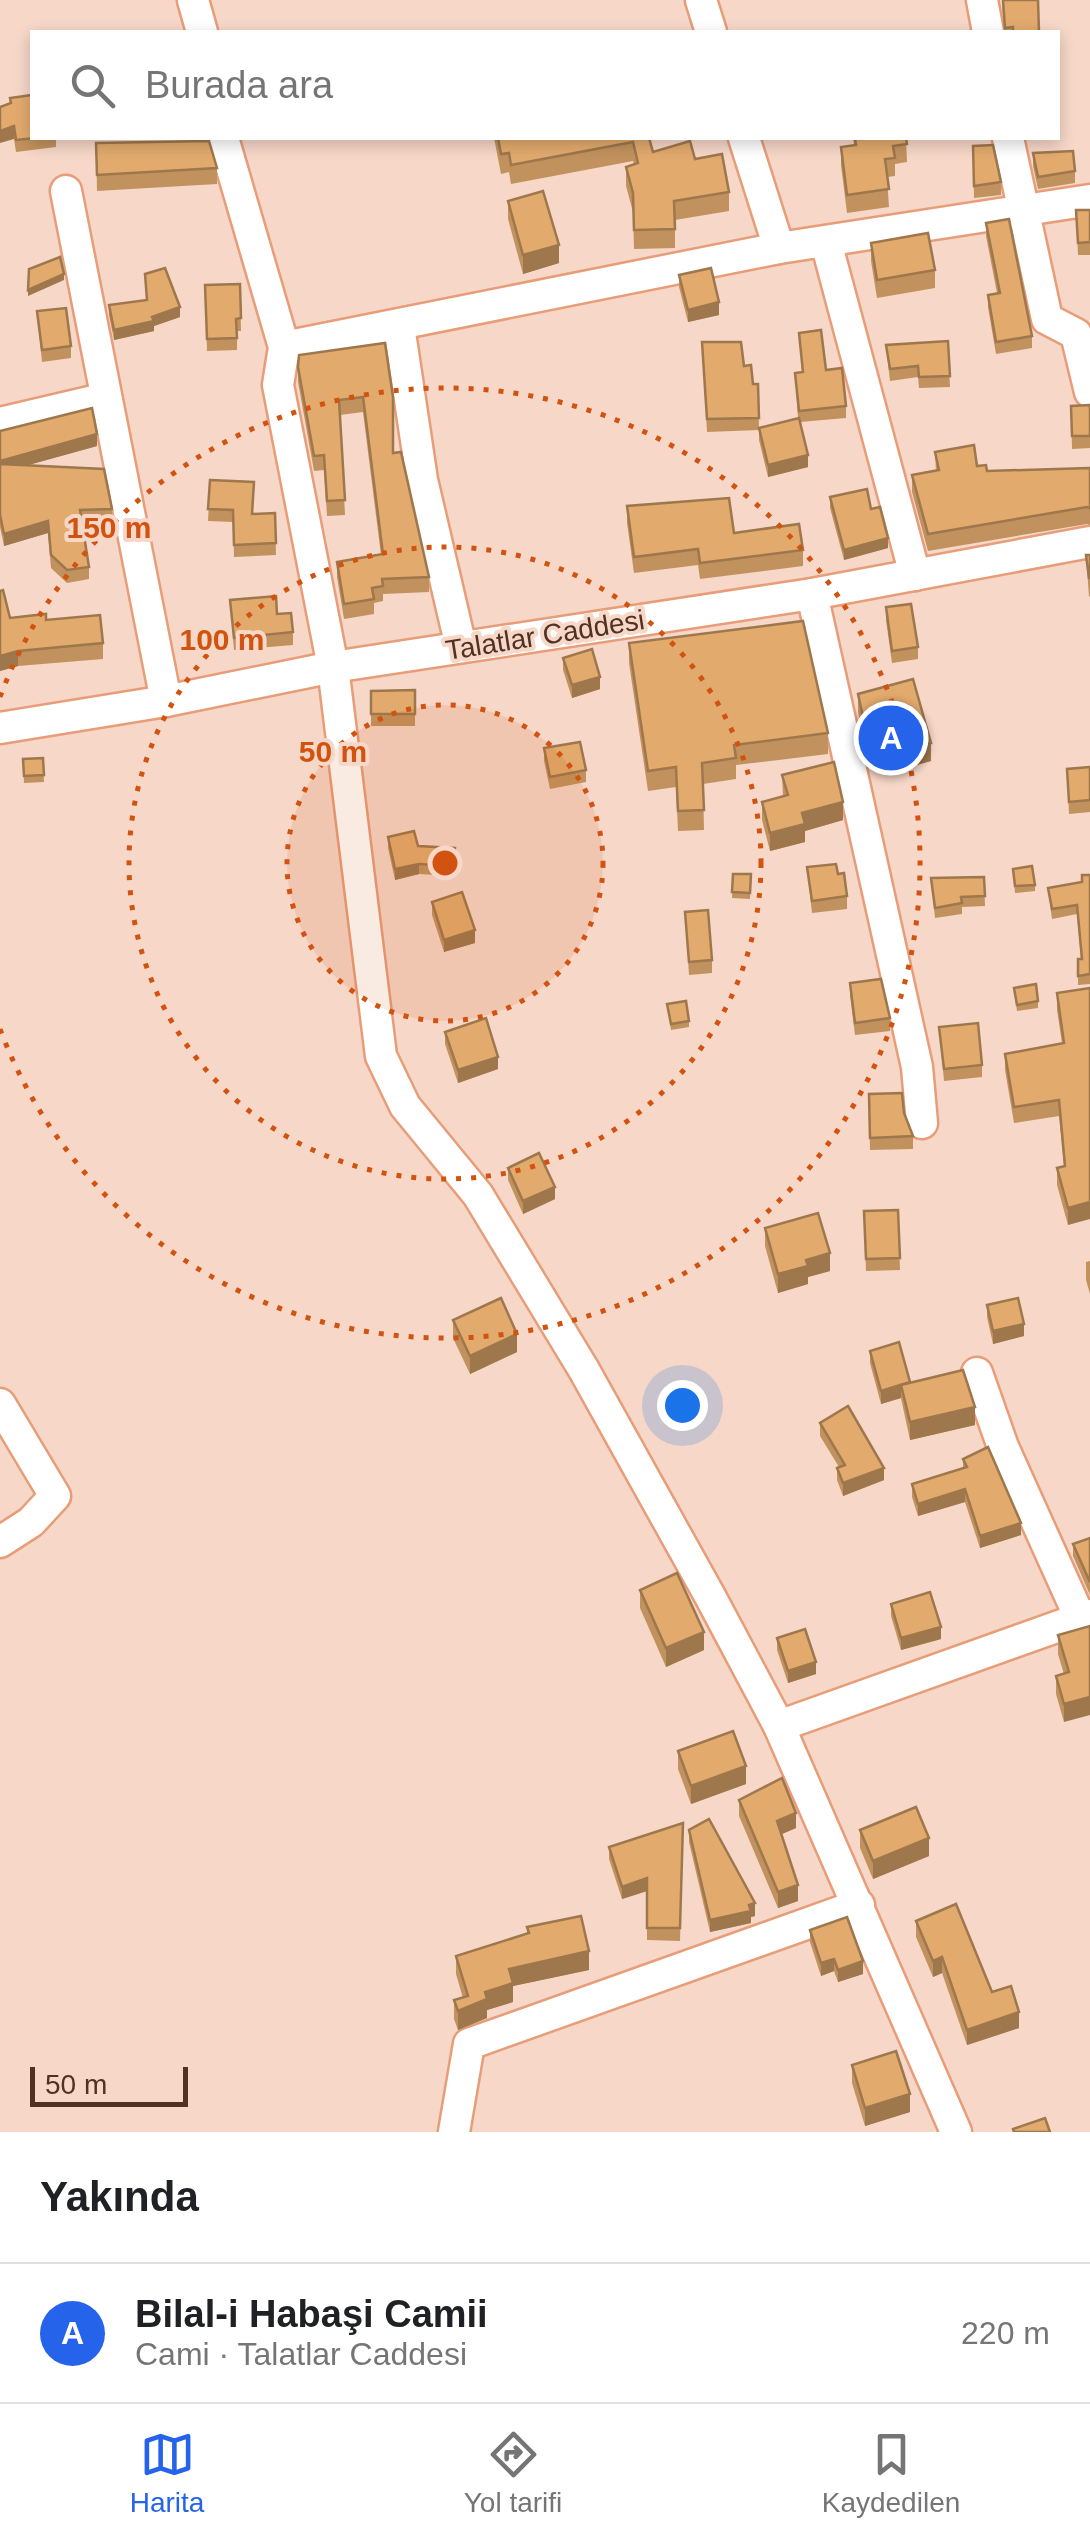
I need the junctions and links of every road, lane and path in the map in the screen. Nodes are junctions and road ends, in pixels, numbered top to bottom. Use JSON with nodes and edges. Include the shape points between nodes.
{"nodes":[{"id":1,"x":193,"y":0,"type":"edge"},
{"id":2,"x":701,"y":0,"type":"edge"},
{"id":3,"x":982,"y":0,"type":"edge"},
{"id":4,"x":201,"y":30,"type":"edge"},
{"id":5,"x":710,"y":30,"type":"edge"},
{"id":6,"x":988,"y":30,"type":"edge"},
{"id":7,"x":223,"y":140,"type":"edge"},
{"id":8,"x":745,"y":140,"type":"edge"},
{"id":9,"x":1008,"y":140,"type":"edge"},
{"id":10,"x":66,"y":192,"type":"dead end"},
{"id":11,"x":1090,"y":200,"type":"edge"},
{"id":12,"x":1022,"y":211,"type":"junction"},
{"id":13,"x":826,"y":242,"type":"junction"},
{"id":14,"x":779,"y":248,"type":"junction"},
{"id":15,"x":400,"y":326,"type":"junction"},
{"id":16,"x":284,"y":347,"type":"junction"},
{"id":17,"x":1090,"y":392,"type":"edge"},
{"id":18,"x":106,"y":398,"type":"junction"},
{"id":19,"x":0,"y":424,"type":"edge"},
{"id":20,"x":1090,"y":542,"type":"edge"},
{"id":21,"x":915,"y":575,"type":"junction"},
{"id":22,"x":812,"y":594,"type":"junction"},
{"id":23,"x":461,"y":648,"type":"junction"},
{"id":24,"x":334,"y":667,"type":"junction"},
{"id":25,"x":166,"y":701,"type":"junction"},
{"id":26,"x":0,"y":728,"type":"edge"},
{"id":27,"x":922,"y":1123,"type":"dead end"},
{"id":28,"x":977,"y":1373,"type":"dead end"},
{"id":29,"x":0,"y":1404,"type":"edge"},
{"id":30,"x":0,"y":1542,"type":"edge"},
{"id":31,"x":1085,"y":1616,"type":"edge"},
{"id":32,"x":779,"y":1726,"type":"junction"},
{"id":33,"x":859,"y":1905,"type":"junction"},
{"id":34,"x":454,"y":2132,"type":"edge"},
{"id":35,"x":956,"y":2132,"type":"edge"}],
"edges":[{"from":1,"to":4,"type":"street"},
{"from":2,"to":5,"type":"street"},
{"from":3,"to":6,"type":"street"},
{"from":7,"to":16,"type":"street"},
{"from":8,"to":14,"type":"street"},
{"from":9,"to":12,"type":"street"},
{"from":10,"to":18,"type":"street"},
{"from":11,"to":12,"type":"street"},
{"from":12,"to":13,"type":"street"},
{"from":12,"to":17,"type":"street","via":[[1047,319],[1076,334]]},
{"from":13,"to":14,"type":"street"},
{"from":13,"to":21,"type":"street"},
{"from":14,"to":15,"type":"street"},
{"from":15,"to":16,"type":"street"},
{"from":15,"to":23,"type":"street","via":[[422,480]]},
{"from":16,"to":24,"type":"street","via":[[278,385]]},
{"from":18,"to":19,"type":"street"},
{"from":18,"to":25,"type":"street"},
{"from":20,"to":21,"type":"street","name":"Talatlar Caddesi"},
{"from":21,"to":22,"type":"street","name":"Talatlar Caddesi"},
{"from":22,"to":23,"type":"street","name":"Talatlar Caddesi"},
{"from":22,"to":27,"type":"street","via":[[917,1066]]},
{"from":23,"to":24,"type":"street","name":"Talatlar Caddesi"},
{"from":24,"to":25,"type":"street","name":"Talatlar Caddesi"},
{"from":24,"to":32,"type":"street","via":[[380,1056],[404,1106],[478,1195],[584,1370]]},
{"from":25,"to":26,"type":"street","name":"Talatlar Caddesi"},
{"from":28,"to":31,"type":"street","via":[[1003,1447]]},
{"from":29,"to":30,"type":"street","via":[[55,1496]]},
{"from":31,"to":32,"type":"street"},
{"from":32,"to":33,"type":"street"},
{"from":33,"to":34,"type":"street","via":[[470,2044]]},
{"from":33,"to":35,"type":"street"}]}
